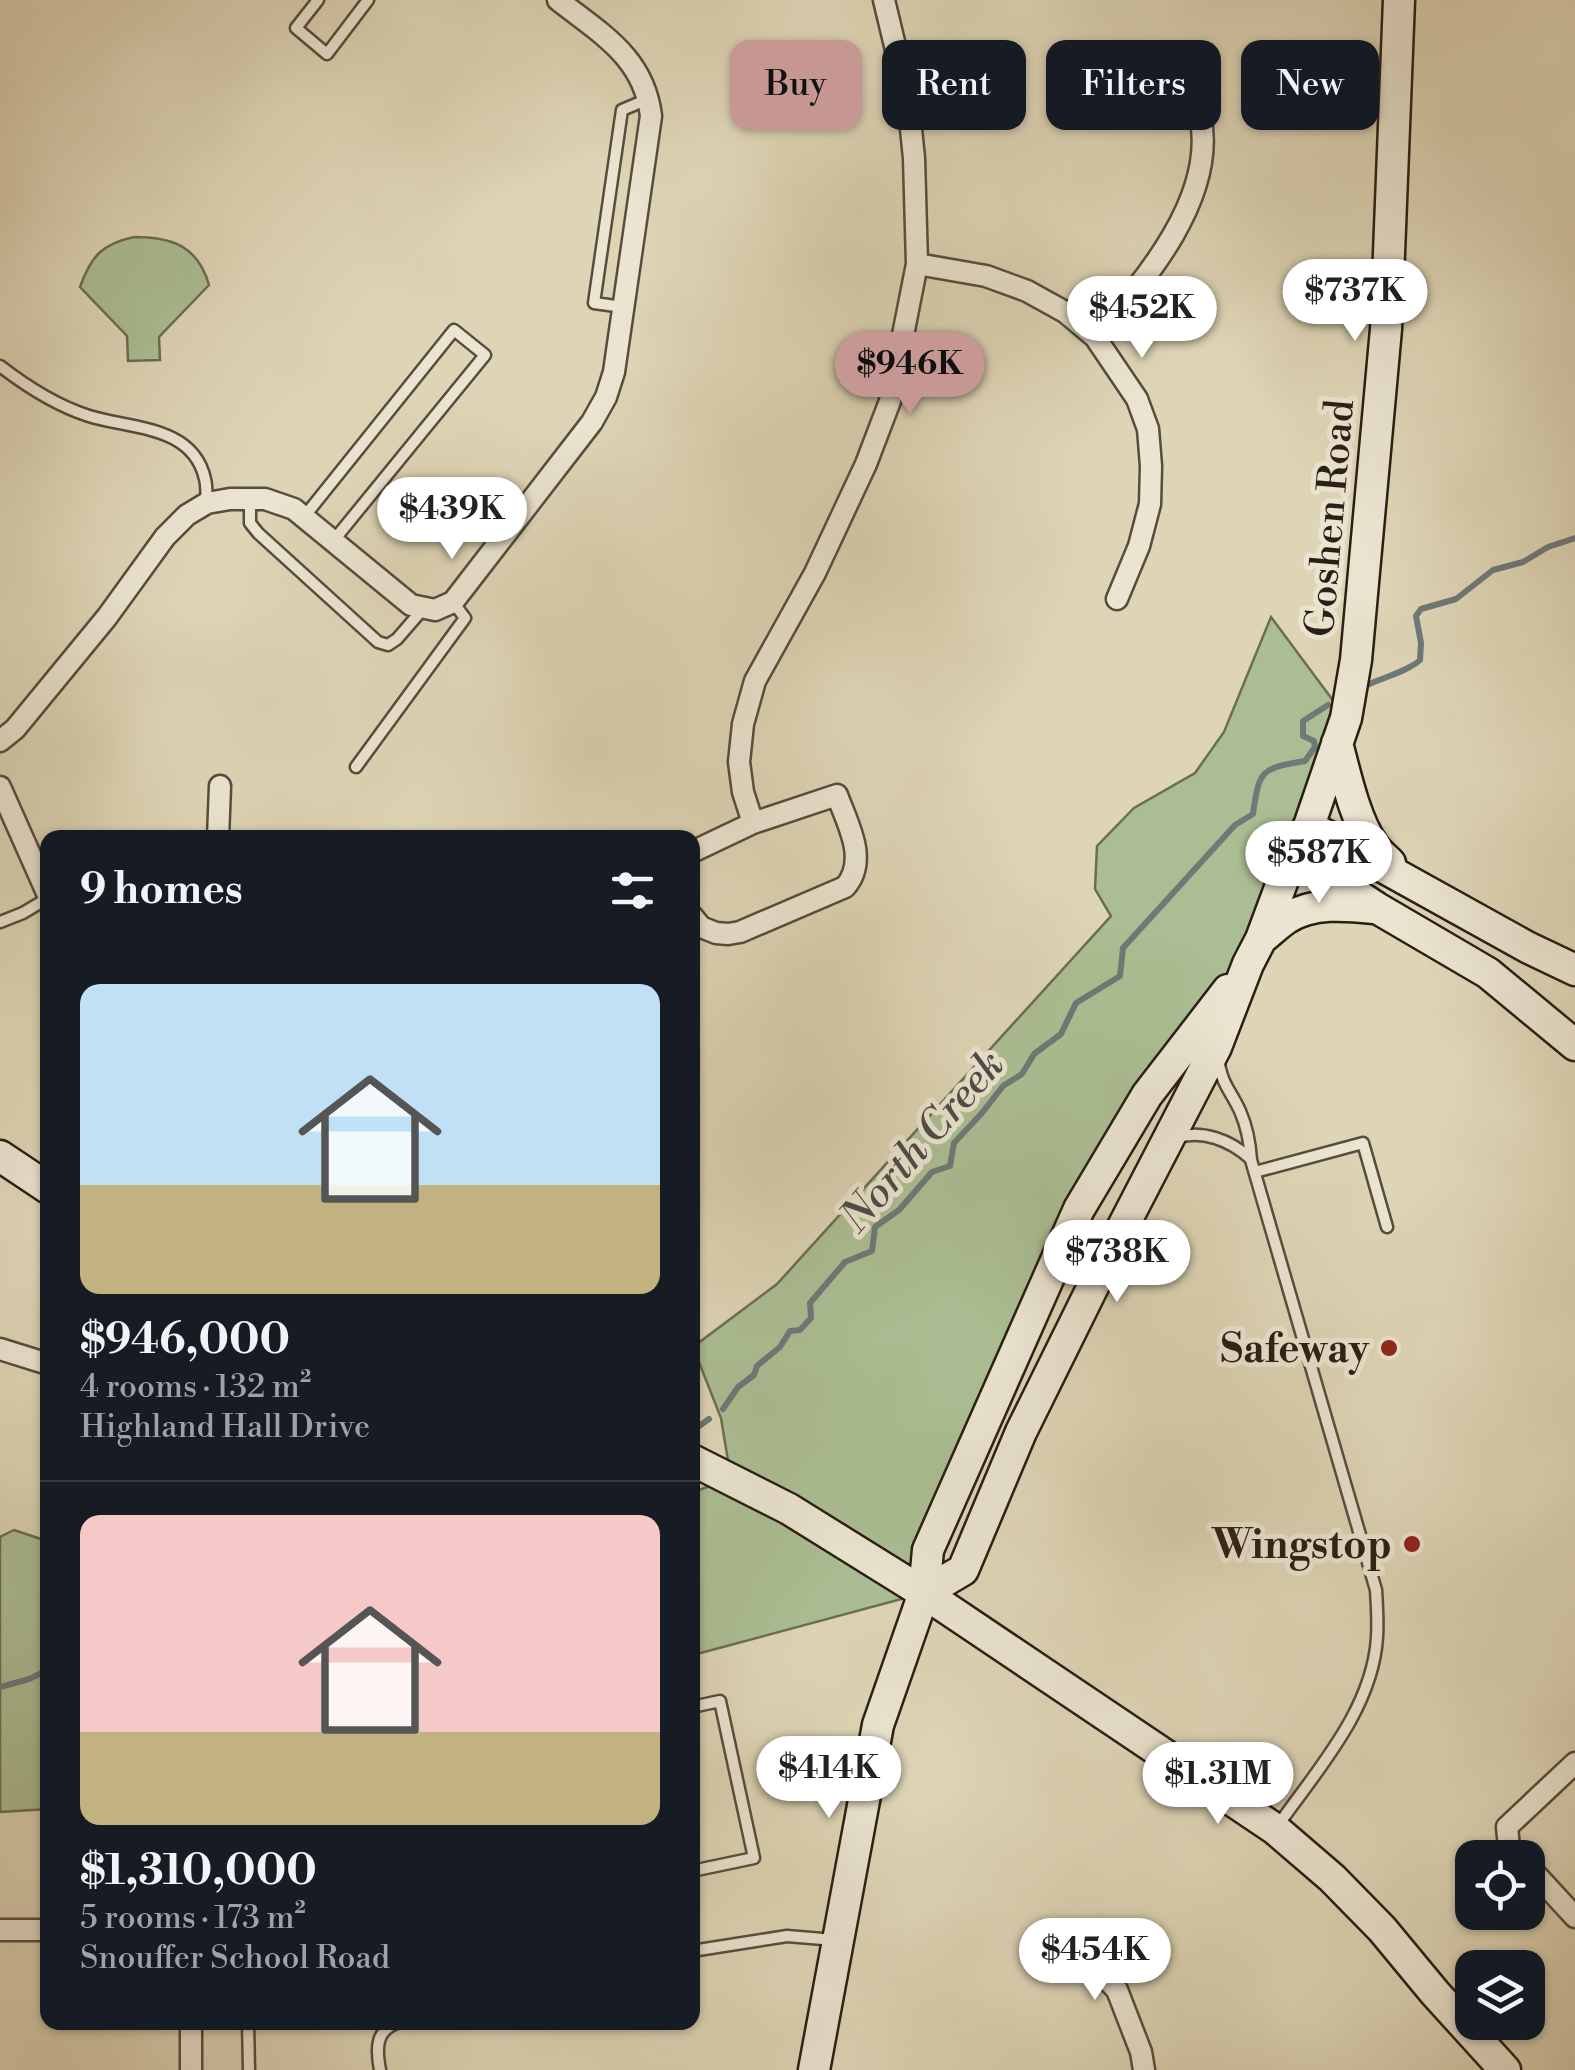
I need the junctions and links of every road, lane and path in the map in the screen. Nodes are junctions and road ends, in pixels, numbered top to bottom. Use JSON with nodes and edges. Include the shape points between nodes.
{"nodes":[{"id":1,"x":318,"y":0,"type":"edge"},
{"id":2,"x":368,"y":0,"type":"edge"},
{"id":3,"x":558,"y":0,"type":"edge"},
{"id":4,"x":884,"y":0,"type":"edge"},
{"id":5,"x":1399,"y":0,"type":"edge"},
{"id":6,"x":649,"y":99,"type":"junction"},
{"id":7,"x":1202,"y":130,"type":"edge"},
{"id":8,"x":917,"y":264,"type":"junction"},
{"id":9,"x":624,"y":307,"type":"junction"},
{"id":10,"x":1095,"y":336,"type":"junction"},
{"id":11,"x":0,"y":366,"type":"edge"},
{"id":12,"x":250,"y":499,"type":"junction"},
{"id":13,"x":207,"y":503,"type":"junction"},
{"id":14,"x":304,"y":517,"type":"junction"},
{"id":15,"x":334,"y":540,"type":"junction"},
{"id":16,"x":1117,"y":599,"type":"dead end"},
{"id":17,"x":453,"y":602,"type":"junction"},
{"id":18,"x":423,"y":609,"type":"junction"},
{"id":19,"x":0,"y":741,"type":"edge"},
{"id":20,"x":1337,"y":742,"type":"junction"},
{"id":21,"x":356,"y":767,"type":"dead end"},
{"id":22,"x":220,"y":786,"type":"dead end"},
{"id":23,"x":0,"y":787,"type":"edge"},
{"id":24,"x":752,"y":822,"type":"junction"},
{"id":25,"x":1309,"y":826,"type":"junction"},
{"id":26,"x":218,"y":830,"type":"edge"},
{"id":27,"x":700,"y":848,"type":"edge"},
{"id":28,"x":1293,"y":853,"type":"junction"},
{"id":29,"x":40,"y":878,"type":"edge"},
{"id":30,"x":1406,"y":880,"type":"junction"},
{"id":31,"x":40,"y":901,"type":"edge"},
{"id":32,"x":1378,"y":908,"type":"junction"},
{"id":33,"x":0,"y":922,"type":"edge"},
{"id":34,"x":700,"y":926,"type":"edge"},
{"id":35,"x":1255,"y":951,"type":"junction"},
{"id":36,"x":1575,"y":970,"type":"edge"},
{"id":37,"x":1575,"y":1045,"type":"edge"},
{"id":38,"x":1216,"y":1048,"type":"junction"},
{"id":39,"x":1167,"y":1141,"type":"junction"},
{"id":40,"x":0,"y":1156,"type":"edge"},
{"id":41,"x":1252,"y":1160,"type":"junction"},
{"id":42,"x":1256,"y":1172,"type":"junction"},
{"id":43,"x":40,"y":1183,"type":"edge"},
{"id":44,"x":1388,"y":1227,"type":"dead end"},
{"id":45,"x":0,"y":1349,"type":"edge"},
{"id":46,"x":40,"y":1362,"type":"edge"},
{"id":47,"x":700,"y":1464,"type":"edge"},
{"id":48,"x":924,"y":1593,"type":"junction"},
{"id":49,"x":700,"y":1706,"type":"edge"},
{"id":50,"x":1575,"y":1763,"type":"edge"},
{"id":51,"x":1276,"y":1830,"type":"junction"},
{"id":52,"x":1508,"y":1840,"type":"edge"},
{"id":53,"x":700,"y":1869,"type":"edge"},
{"id":54,"x":1545,"y":1884,"type":"edge"},
{"id":55,"x":1575,"y":1917,"type":"edge"},
{"id":56,"x":0,"y":1930,"type":"edge"},
{"id":57,"x":40,"y":1930,"type":"edge"},
{"id":58,"x":1063,"y":1933,"type":"dead end"},
{"id":59,"x":837,"y":1940,"type":"junction"},
{"id":60,"x":700,"y":1950,"type":"edge"},
{"id":61,"x":191,"y":2030,"type":"edge"},
{"id":62,"x":248,"y":2030,"type":"edge"},
{"id":63,"x":385,"y":2030,"type":"edge"},
{"id":64,"x":191,"y":2070,"type":"edge"},
{"id":65,"x":249,"y":2070,"type":"edge"},
{"id":66,"x":380,"y":2070,"type":"edge"},
{"id":67,"x":814,"y":2070,"type":"edge"},
{"id":68,"x":1144,"y":2070,"type":"edge"},
{"id":69,"x":1505,"y":2070,"type":"edge"}],
"edges":[{"from":1,"to":2,"type":"lane","via":[[296,28],[327,54]]},
{"from":3,"to":6,"type":"street","via":[[626,58]]},
{"from":4,"to":8,"type":"street","via":[[908,100]]},
{"from":5,"to":20,"type":"street","name":"Goshen Road","via":[[1386,329],[1356,660]]},
{"from":6,"to":9,"type":"street"},
{"from":6,"to":9,"type":"lane","via":[[622,110],[594,303]]},
{"from":7,"to":10,"type":"street","via":[[1200,168],[1168,246]]},
{"from":8,"to":10,"type":"street","via":[[1027,291]]},
{"from":8,"to":24,"type":"street","via":[[890,401],[866,464],[755,681],[739,762]]},
{"from":9,"to":17,"type":"street","via":[[614,372],[592,422]]},
{"from":10,"to":16,"type":"street","via":[[1137,398],[1148,429],[1150,504]]},
{"from":11,"to":13,"type":"lane","via":[[87,416],[165,433],[190,450],[205,476]]},
{"from":12,"to":13,"type":"street"},
{"from":12,"to":14,"type":"street","via":[[294,508]]},
{"from":12,"to":18,"type":"lane","via":[[250,523],[258,532],[378,642],[397,639]]},
{"from":13,"to":19,"type":"street","via":[[165,537],[16,730]]},
{"from":14,"to":15,"type":"street"},
{"from":14,"to":15,"type":"lane","via":[[454,330],[485,355]]},
{"from":15,"to":18,"type":"street"},
{"from":17,"to":18,"type":"street"},
{"from":17,"to":21,"type":"lane","via":[[465,618]]},
{"from":20,"to":25,"type":"street","name":"Goshen Road"},
{"from":20,"to":30,"type":"street","via":[[1373,846]]},
{"from":22,"to":26,"type":"street"},
{"from":23,"to":29,"type":"street"},
{"from":24,"to":27,"type":"street"},
{"from":24,"to":34,"type":"street","via":[[836,796],[856,853],[852,879],[740,932]]},
{"from":25,"to":28,"type":"street","name":"Goshen Road"},
{"from":25,"to":30,"type":"street"},
{"from":28,"to":32,"type":"street"},
{"from":28,"to":35,"type":"street","name":"Goshen Road"},
{"from":30,"to":36,"type":"street"},
{"from":31,"to":33,"type":"lane"},
{"from":32,"to":35,"type":"street","via":[[1340,905],[1288,917]]},
{"from":32,"to":37,"type":"street","via":[[1488,972]]},
{"from":35,"to":38,"type":"street","name":"Goshen Road"},
{"from":35,"to":48,"type":"street","name":"Goshen Road","via":[[1147,1095],[1078,1209],[928,1550]]},
{"from":38,"to":39,"type":"street","name":"Goshen Road"},
{"from":38,"to":41,"type":"lane"},
{"from":39,"to":41,"type":"lane","via":[[1208,1136]]},
{"from":39,"to":48,"type":"street","name":"Goshen Road","via":[[1021,1432],[962,1570]]},
{"from":40,"to":43,"type":"street"},
{"from":41,"to":42,"type":"lane"},
{"from":42,"to":44,"type":"lane","via":[[1363,1142]]},
{"from":42,"to":51,"type":"lane","via":[[1376,1590],[1378,1640],[1366,1688],[1341,1735]]},
{"from":45,"to":46,"type":"street"},
{"from":47,"to":48,"type":"street","via":[[789,1509]]},
{"from":48,"to":51,"type":"street"},
{"from":48,"to":59,"type":"street","name":"Goshen Road","via":[[878,1725]]},
{"from":49,"to":53,"type":"lane","via":[[720,1702],[754,1858]]},
{"from":50,"to":52,"type":"street","via":[[1507,1827]]},
{"from":51,"to":69,"type":"street","via":[[1382,1929]]},
{"from":54,"to":55,"type":"street"},
{"from":56,"to":57,"type":"street"},
{"from":58,"to":68,"type":"street","via":[[1117,1990]]},
{"from":59,"to":60,"type":"lane","via":[[787,1936]]},
{"from":59,"to":67,"type":"street","name":"Goshen Road"},
{"from":61,"to":64,"type":"street"},
{"from":62,"to":65,"type":"lane"},
{"from":63,"to":66,"type":"lane","via":[[376,2050]]}]}
